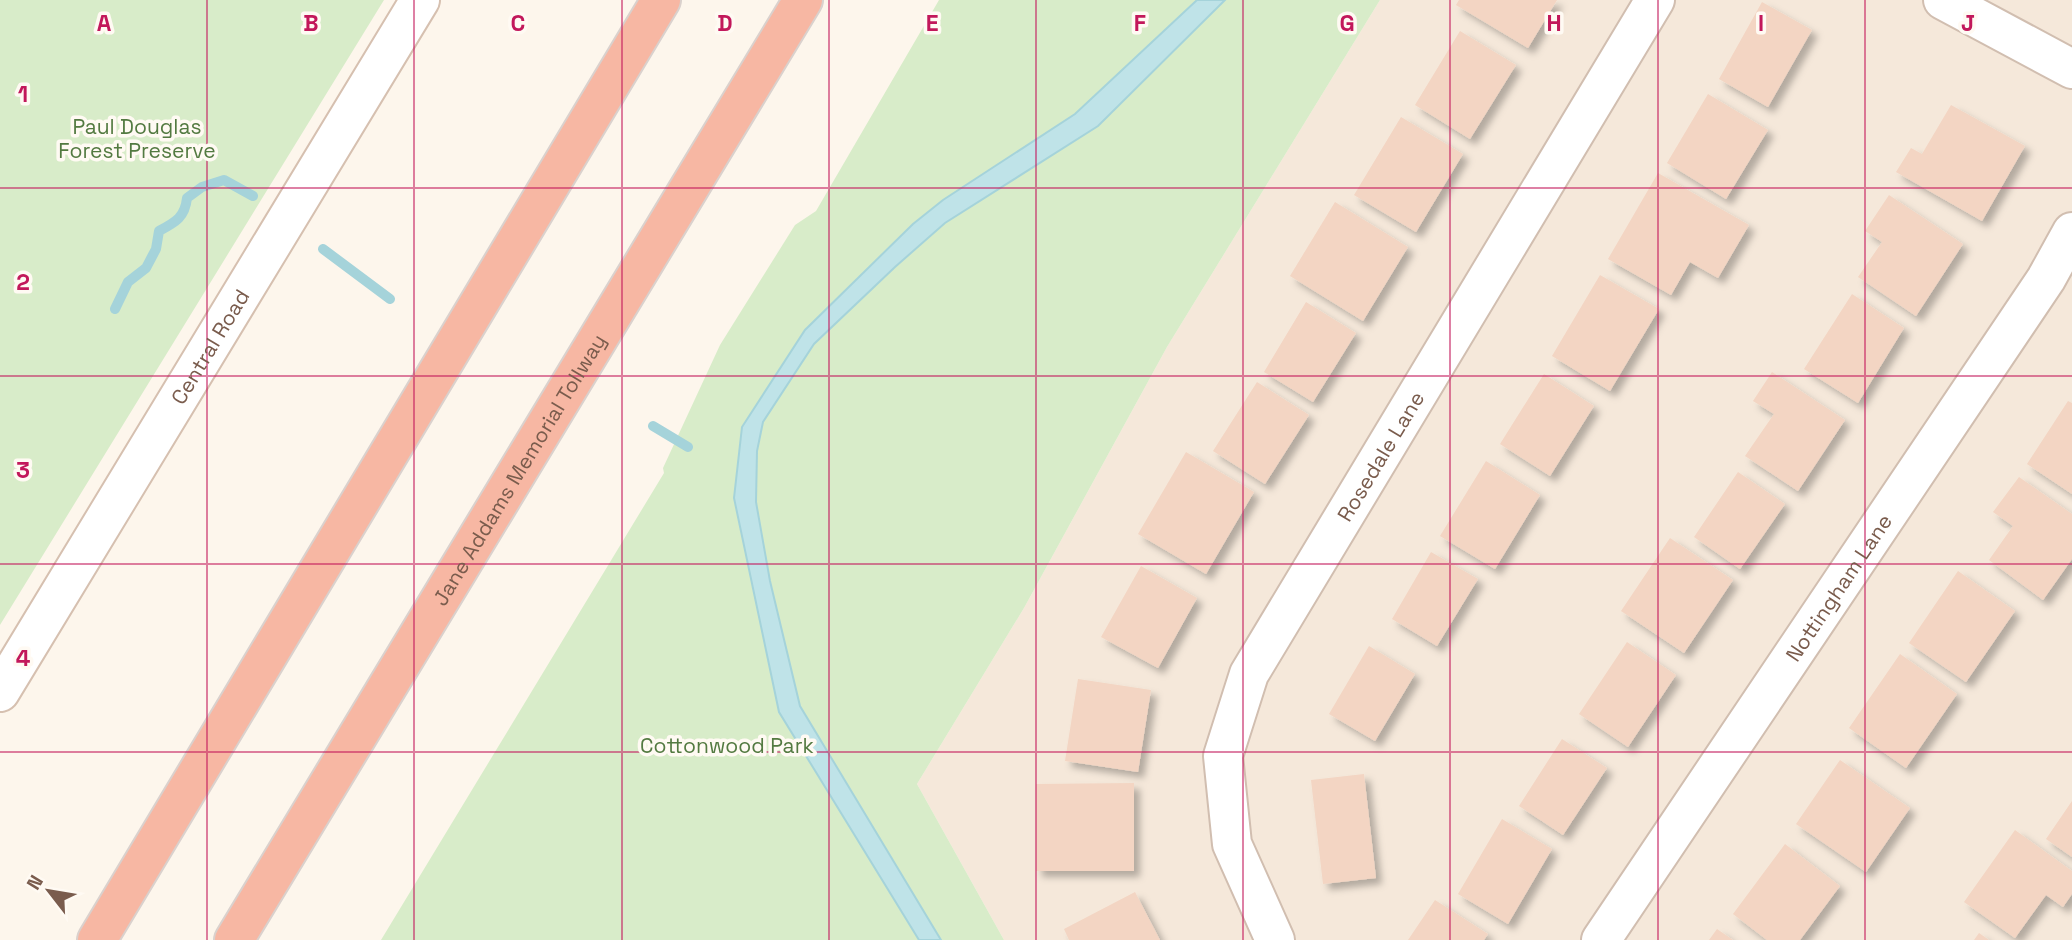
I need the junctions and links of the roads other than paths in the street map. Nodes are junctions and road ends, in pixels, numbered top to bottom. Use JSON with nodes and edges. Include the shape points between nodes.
{"nodes":[{"id":1,"x":420,"y":0,"type":"edge"},
{"id":2,"x":661,"y":0,"type":"edge"},
{"id":3,"x":803,"y":0,"type":"edge"},
{"id":4,"x":1655,"y":0,"type":"edge"},
{"id":5,"x":1943,"y":0,"type":"edge"},
{"id":6,"x":2072,"y":69,"type":"edge"},
{"id":7,"x":2072,"y":232,"type":"edge"},
{"id":8,"x":0,"y":692,"type":"edge"},
{"id":9,"x":97,"y":940,"type":"edge"},
{"id":10,"x":234,"y":940,"type":"edge"},
{"id":11,"x":1275,"y":940,"type":"edge"},
{"id":12,"x":1601,"y":940,"type":"edge"}],
"edges":[{"from":1,"to":8,"type":"street","name":"Central Road"},
{"from":2,"to":9,"type":"highway"},
{"from":3,"to":10,"type":"highway","name":"Jane Addams Memorial Tollway"},
{"from":4,"to":11,"type":"street","name":"Rosedale Lane","via":[[1249,674],[1223,756],[1232,844]]},
{"from":5,"to":6,"type":"street"},
{"from":7,"to":12,"type":"street","name":"Nottingham Lane","via":[[2046,279]]}]}
